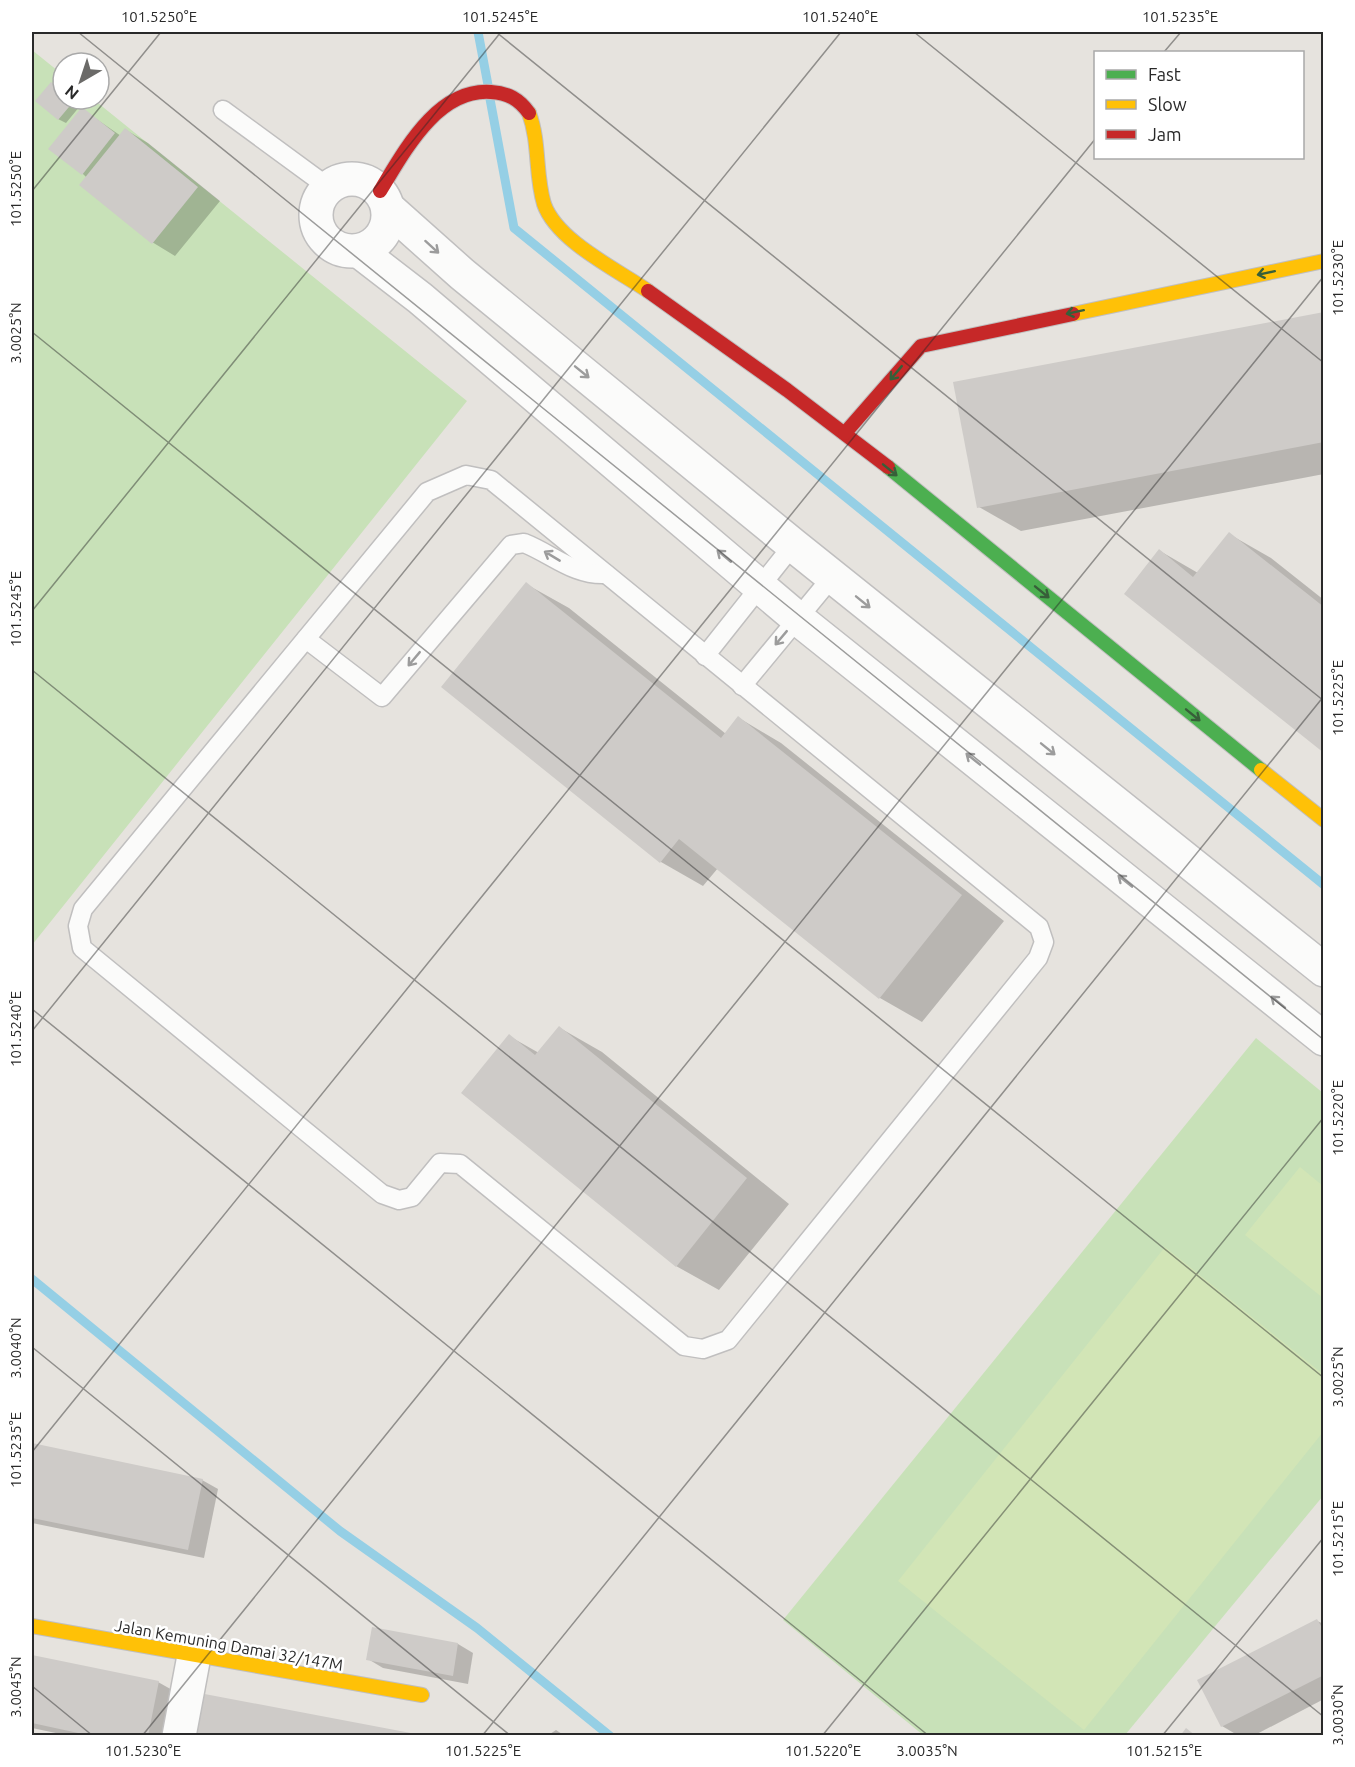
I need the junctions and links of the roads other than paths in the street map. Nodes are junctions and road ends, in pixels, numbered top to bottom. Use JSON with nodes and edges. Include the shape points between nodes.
{"nodes":[{"id":1,"x":223,"y":110,"type":"dead end"},
{"id":2,"x":328,"y":187,"type":"junction"},
{"id":3,"x":384,"y":200,"type":"junction"},
{"id":4,"x":359,"y":251,"type":"junction"},
{"id":5,"x":1323,"y":261,"type":"edge"},
{"id":6,"x":844,"y":433,"type":"junction"},
{"id":7,"x":793,"y":545,"type":"junction"},
{"id":8,"x":606,"y":574,"type":"junction"},
{"id":9,"x":832,"y":577,"type":"junction"},
{"id":10,"x":760,"y":587,"type":"junction"},
{"id":11,"x":797,"y":618,"type":"junction"},
{"id":12,"x":306,"y":639,"type":"junction"},
{"id":13,"x":705,"y":656,"type":"junction"},
{"id":14,"x":742,"y":686,"type":"junction"},
{"id":15,"x":1323,"y":820,"type":"edge"},
{"id":16,"x":1323,"y":969,"type":"edge"},
{"id":17,"x":1323,"y":1039,"type":"edge"},
{"id":18,"x":32,"y":1626,"type":"edge"},
{"id":19,"x":194,"y":1656,"type":"junction"},
{"id":20,"x":422,"y":1695,"type":"dead end"},
{"id":21,"x":179,"y":1736,"type":"edge"}],
"edges":[{"from":1,"to":2,"type":"lane"},
{"from":2,"to":3,"type":"street","via":[[345,178],[364,180]]},
{"from":2,"to":4,"type":"street","via":[[318,202],[316,221],[324,239],[340,249]]},
{"from":3,"to":4,"type":"street","via":[[387,227],[376,243]]},
{"from":3,"to":6,"type":"street","via":[[411,142],[428,121],[473,93],[503,93],[525,105],[534,119],[543,203],[552,220]]},
{"from":3,"to":7,"type":"street","one_way":true,"via":[[462,274]]},
{"from":10,"to":4,"type":"street","one_way":true,"via":[[420,298]]},
{"from":5,"to":6,"type":"street","one_way":true,"via":[[921,346]]},
{"from":6,"to":15,"type":"street","one_way":true},
{"from":7,"to":9,"type":"street"},
{"from":7,"to":10,"type":"lane"},
{"from":8,"to":12,"type":"lane","one_way":true,"via":[[576,570],[524,543],[511,545],[382,697]]},
{"from":8,"to":12,"type":"lane","via":[[491,480],[466,475],[427,492]]},
{"from":8,"to":13,"type":"lane"},
{"from":9,"to":11,"type":"lane"},
{"from":9,"to":16,"type":"street","one_way":true},
{"from":10,"to":11,"type":"street"},
{"from":10,"to":13,"type":"lane"},
{"from":11,"to":14,"type":"lane","one_way":true},
{"from":17,"to":11,"type":"street","one_way":true},
{"from":12,"to":14,"type":"lane","via":[[82,909],[78,926],[82,948],[382,1194],[399,1200],[412,1197],[440,1163],[460,1164],[684,1346],[703,1349],[728,1340],[1038,958],[1044,942],[1039,927]]},
{"from":13,"to":14,"type":"lane"},
{"from":18,"to":19,"type":"street","name":"Jalan Kemuning Damai 32/147M"},
{"from":19,"to":20,"type":"street","name":"Jalan Kemuning Damai 32/147M"},
{"from":19,"to":21,"type":"street"}]}
